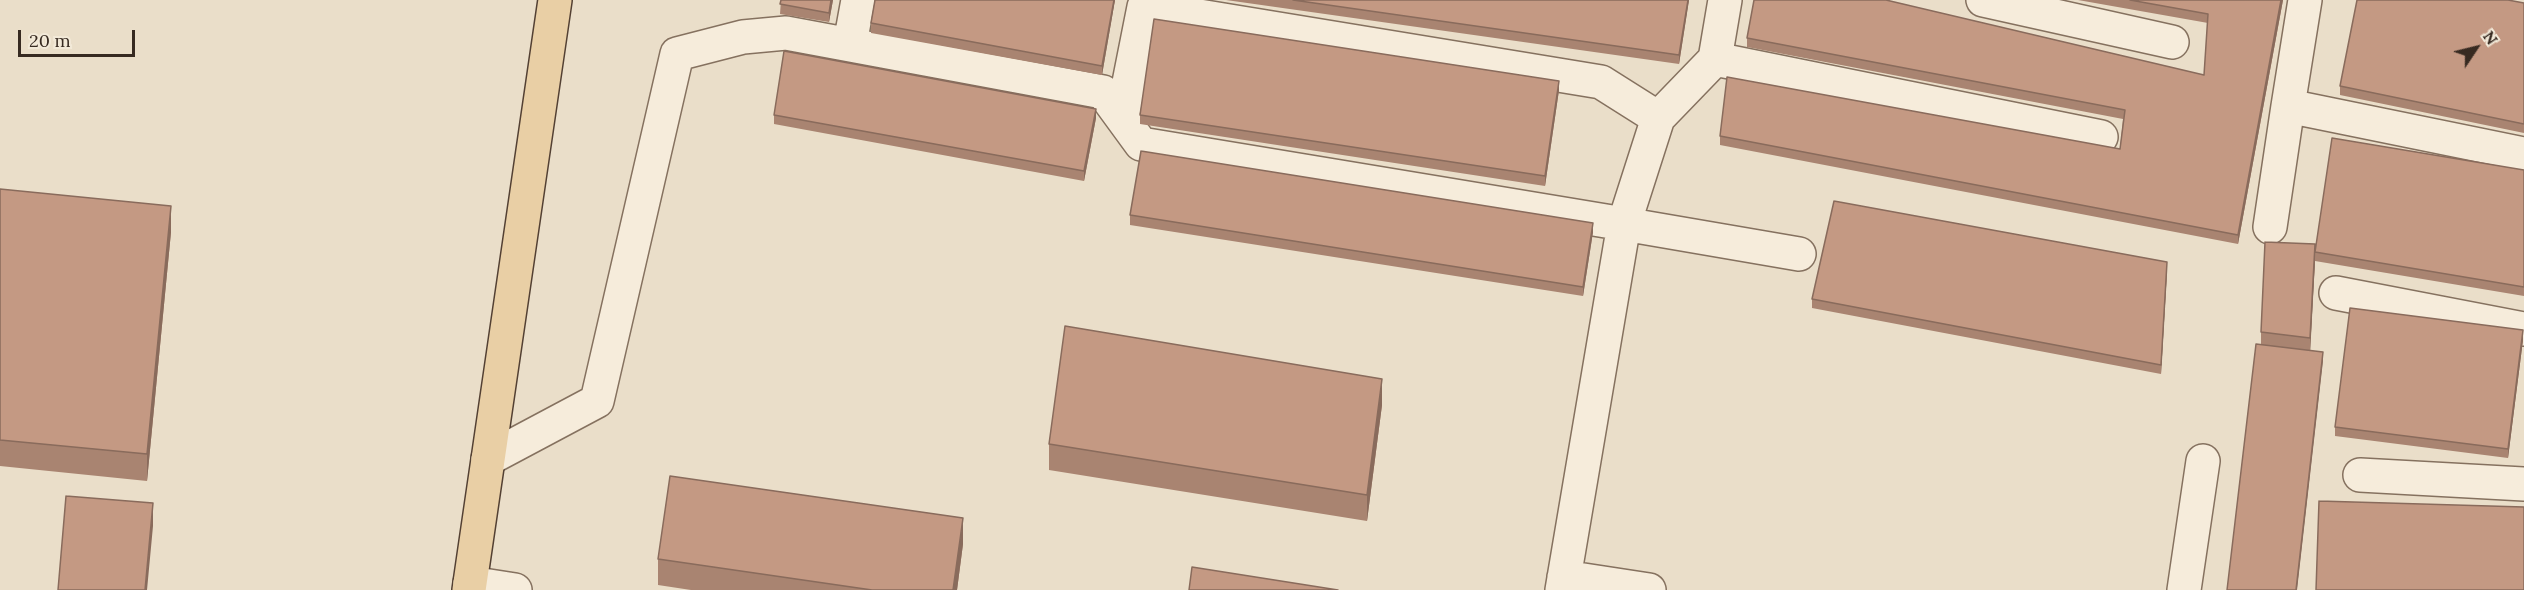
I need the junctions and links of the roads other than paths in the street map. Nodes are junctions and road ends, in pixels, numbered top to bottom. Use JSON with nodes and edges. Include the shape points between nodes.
{"nodes":[{"id":1,"x":555,"y":0,"type":"edge"},
{"id":2,"x":858,"y":0,"type":"edge"},
{"id":3,"x":1725,"y":0,"type":"edge"},
{"id":4,"x":1983,"y":0,"type":"edge"},
{"id":5,"x":2304,"y":0,"type":"edge"},
{"id":6,"x":1145,"y":3,"type":"edge"},
{"id":7,"x":2172,"y":42,"type":"dead end"},
{"id":8,"x":850,"y":45,"type":"junction"},
{"id":9,"x":1715,"y":59,"type":"junction"},
{"id":10,"x":2288,"y":106,"type":"junction"},
{"id":11,"x":1122,"y":118,"type":"junction"},
{"id":12,"x":1658,"y":118,"type":"junction"},
{"id":13,"x":2101,"y":137,"type":"dead end"},
{"id":14,"x":2524,"y":154,"type":"edge"},
{"id":15,"x":1624,"y":224,"type":"junction"},
{"id":16,"x":2270,"y":227,"type":"dead end"},
{"id":17,"x":1799,"y":254,"type":"dead end"},
{"id":18,"x":2336,"y":293,"type":"dead end"},
{"id":19,"x":2524,"y":329,"type":"edge"},
{"id":20,"x":488,"y":459,"type":"junction"},
{"id":21,"x":2203,"y":461,"type":"dead end"},
{"id":22,"x":2360,"y":475,"type":"dead end"},
{"id":23,"x":2524,"y":484,"type":"edge"},
{"id":24,"x":1563,"y":583,"type":"edge"},
{"id":25,"x":469,"y":586,"type":"edge"},
{"id":26,"x":515,"y":590,"type":"edge"},
{"id":27,"x":1649,"y":590,"type":"edge"},
{"id":28,"x":2184,"y":590,"type":"edge"}],
"edges":[{"from":1,"to":20,"type":"main road"},
{"from":2,"to":8,"type":"street"},
{"from":3,"to":9,"type":"street"},
{"from":4,"to":7,"type":"street"},
{"from":5,"to":10,"type":"street"},
{"from":6,"to":11,"type":"street"},
{"from":6,"to":12,"type":"street","via":[[1601,82]]},
{"from":8,"to":11,"type":"street","via":[[1103,92]]},
{"from":8,"to":20,"type":"street","via":[[786,33],[743,37],[677,54],[597,401]]},
{"from":9,"to":12,"type":"street"},
{"from":9,"to":13,"type":"street"},
{"from":10,"to":14,"type":"street"},
{"from":10,"to":16,"type":"street"},
{"from":11,"to":15,"type":"street","via":[[1141,144]]},
{"from":12,"to":15,"type":"street"},
{"from":15,"to":17,"type":"street"},
{"from":15,"to":24,"type":"street"},
{"from":18,"to":19,"type":"street"},
{"from":20,"to":25,"type":"main road"},
{"from":21,"to":28,"type":"street"},
{"from":22,"to":23,"type":"street"},
{"from":24,"to":27,"type":"street"},
{"from":25,"to":26,"type":"street"}]}
